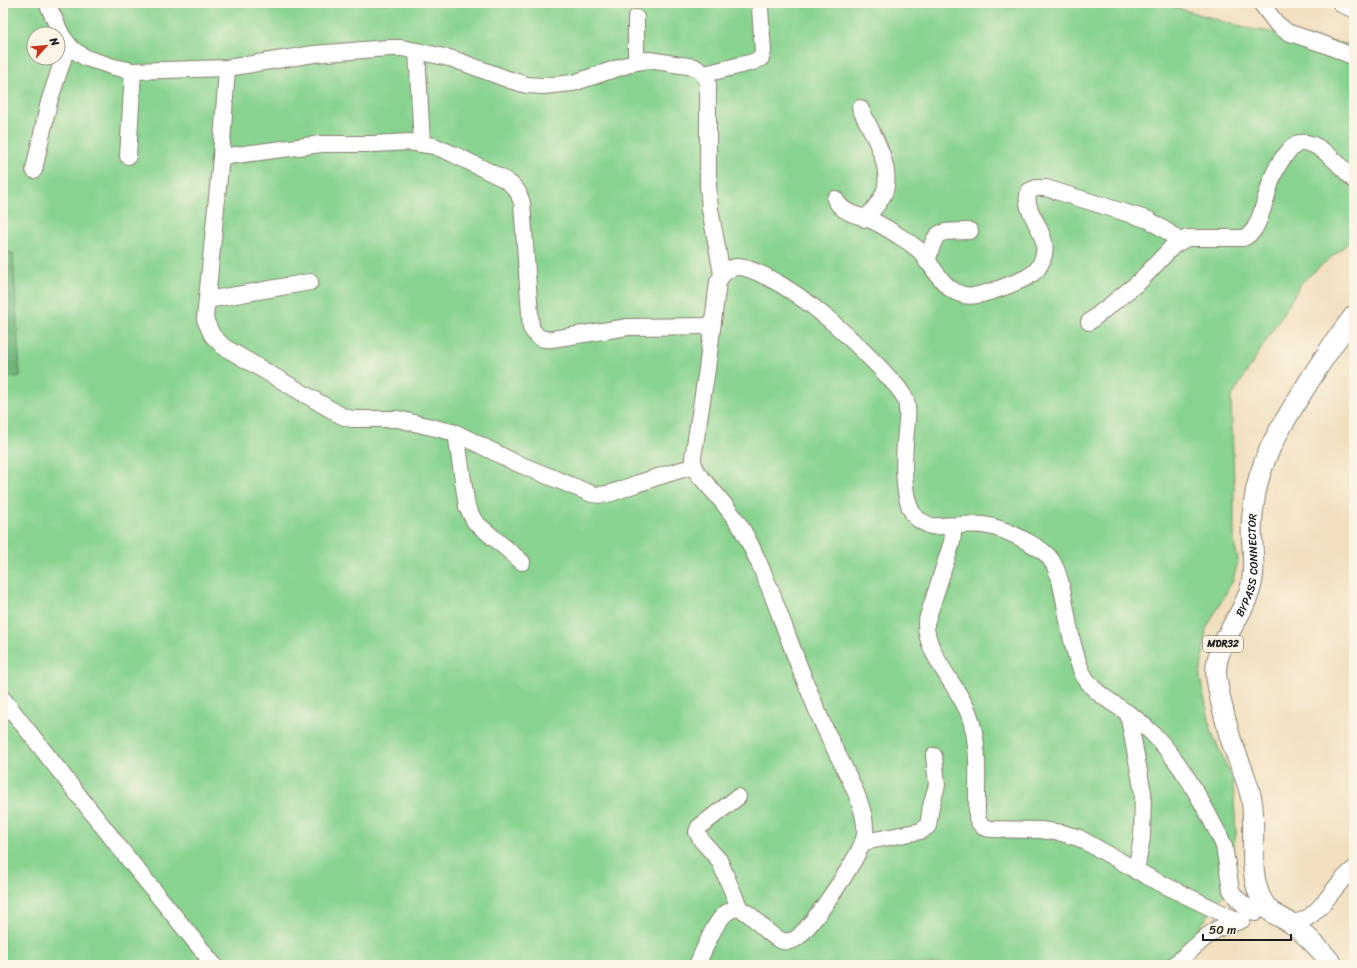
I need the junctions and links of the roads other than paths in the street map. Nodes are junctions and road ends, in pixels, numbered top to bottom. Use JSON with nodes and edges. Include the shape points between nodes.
{"nodes":[{"id":1,"x":47,"y":3,"type":"edge"},
{"id":2,"x":1261,"y":3,"type":"edge"},
{"id":3,"x":1343,"y":3,"type":"edge"},
{"id":4,"x":760,"y":8,"type":"dead end"},
{"id":5,"x":1354,"y":8,"type":"edge"},
{"id":6,"x":636,"y":18,"type":"dead end"},
{"id":7,"x":68,"y":44,"type":"junction"},
{"id":8,"x":417,"y":51,"type":"junction"},
{"id":9,"x":1354,"y":57,"type":"edge"},
{"id":10,"x":636,"y":62,"type":"junction"},
{"id":11,"x":227,"y":68,"type":"junction"},
{"id":12,"x":133,"y":71,"type":"junction"},
{"id":13,"x":704,"y":74,"type":"junction"},
{"id":14,"x":860,"y":108,"type":"dead end"},
{"id":15,"x":422,"y":144,"type":"junction"},
{"id":16,"x":128,"y":156,"type":"dead end"},
{"id":17,"x":221,"y":157,"type":"junction"},
{"id":18,"x":34,"y":170,"type":"dead end"},
{"id":19,"x":1354,"y":180,"type":"edge"},
{"id":20,"x":835,"y":199,"type":"dead end"},
{"id":21,"x":865,"y":219,"type":"junction"},
{"id":22,"x":970,"y":231,"type":"dead end"},
{"id":23,"x":1179,"y":242,"type":"junction"},
{"id":24,"x":927,"y":262,"type":"junction"},
{"id":25,"x":722,"y":274,"type":"junction"},
{"id":26,"x":310,"y":282,"type":"dead end"},
{"id":27,"x":207,"y":300,"type":"junction"},
{"id":28,"x":1354,"y":316,"type":"edge"},
{"id":29,"x":1090,"y":322,"type":"dead end"},
{"id":30,"x":712,"y":326,"type":"junction"},
{"id":31,"x":456,"y":433,"type":"junction"},
{"id":32,"x":694,"y":467,"type":"junction"},
{"id":33,"x":954,"y":526,"type":"junction"},
{"id":34,"x":522,"y":562,"type":"dead end"},
{"id":35,"x":3,"y":699,"type":"edge"},
{"id":36,"x":1128,"y":713,"type":"junction"},
{"id":37,"x":934,"y":756,"type":"dead end"},
{"id":38,"x":738,"y":797,"type":"dead end"},
{"id":39,"x":864,"y":842,"type":"junction"},
{"id":40,"x":1354,"y":869,"type":"edge"},
{"id":41,"x":1136,"y":871,"type":"junction"},
{"id":42,"x":1259,"y":908,"type":"junction"},
{"id":43,"x":740,"y":909,"type":"junction"},
{"id":44,"x":1238,"y":921,"type":"junction"},
{"id":45,"x":1292,"y":924,"type":"junction"},
{"id":46,"x":214,"y":965,"type":"edge"},
{"id":47,"x":697,"y":965,"type":"edge"},
{"id":48,"x":1174,"y":965,"type":"edge"},
{"id":49,"x":1333,"y":965,"type":"edge"}],
"edges":[{"from":1,"to":7,"type":"street"},
{"from":2,"to":9,"type":"street","via":[[1276,24],[1286,32]]},
{"from":3,"to":5,"type":"main road"},
{"from":4,"to":13,"type":"street","via":[[763,51],[761,58]]},
{"from":6,"to":10,"type":"street"},
{"from":7,"to":12,"type":"street","via":[[86,58]]},
{"from":7,"to":18,"type":"street","via":[[49,102]]},
{"from":8,"to":10,"type":"street","via":[[453,59],[527,85],[543,86],[573,83]]},
{"from":8,"to":11,"type":"street","via":[[388,48],[321,54]]},
{"from":8,"to":15,"type":"street"},
{"from":10,"to":13,"type":"street","via":[[649,60],[694,67]]},
{"from":11,"to":12,"type":"street"},
{"from":11,"to":17,"type":"street"},
{"from":12,"to":16,"type":"street"},
{"from":13,"to":25,"type":"street","via":[[708,84],[710,209]]},
{"from":14,"to":21,"type":"street","via":[[878,146],[887,175],[883,196]]},
{"from":15,"to":17,"type":"street","via":[[321,144]]},
{"from":15,"to":30,"type":"street","via":[[453,154],[502,178],[518,192],[522,203],[531,328],[542,340],[628,327]]},
{"from":17,"to":27,"type":"street"},
{"from":19,"to":23,"type":"street","via":[[1322,150],[1311,144],[1294,145],[1277,168],[1254,229],[1248,236],[1187,238]]},
{"from":20,"to":21,"type":"street","via":[[840,207]]},
{"from":21,"to":24,"type":"street","via":[[910,243]]},
{"from":22,"to":24,"type":"street","via":[[937,234]]},
{"from":23,"to":24,"type":"street","via":[[1149,220],[1046,188],[1036,188],[1029,191],[1026,198],[1043,237],[1045,250],[1039,267],[1033,273],[995,290],[967,296],[950,289]]},
{"from":23,"to":29,"type":"street","via":[[1139,282]]},
{"from":25,"to":30,"type":"street","via":[[718,282]]},
{"from":25,"to":33,"type":"street","via":[[732,267],[742,266],[779,283],[848,337],[901,391],[908,415],[904,462],[906,491],[913,514],[931,526]]},
{"from":26,"to":27,"type":"street"},
{"from":27,"to":31,"type":"street","via":[[205,320],[212,335],[224,348],[342,416],[352,419],[398,419]]},
{"from":28,"to":42,"type":"main road","name":"BYPASS CONNECTOR","number":"MDR32","via":[[1324,357],[1283,422],[1263,462],[1257,483],[1252,521],[1252,581],[1246,600],[1218,657],[1216,670],[1219,692],[1252,801]]},
{"from":30,"to":32,"type":"street","via":[[692,461]]},
{"from":31,"to":32,"type":"street","via":[[525,466],[601,496]]},
{"from":31,"to":34,"type":"street","via":[[470,515],[474,522]]},
{"from":32,"to":39,"type":"street","via":[[741,527],[758,560],[828,736],[861,807],[865,825]]},
{"from":33,"to":36,"type":"street","via":[[982,525],[997,528],[1015,535],[1048,556],[1060,583],[1076,655],[1083,673],[1103,697]]},
{"from":33,"to":41,"type":"street","via":[[952,542],[926,623],[926,631],[932,648],[964,703],[972,726],[977,756],[979,823],[991,829],[1041,830],[1079,838]]},
{"from":35,"to":46,"type":"street"},
{"from":36,"to":41,"type":"street","via":[[1143,793],[1142,837]]},
{"from":36,"to":42,"type":"street","via":[[1152,733],[1189,779],[1224,846],[1231,890],[1238,900]]},
{"from":37,"to":39,"type":"street","via":[[937,785],[928,826],[921,831]]},
{"from":38,"to":43,"type":"street","via":[[699,827],[697,832],[719,860]]},
{"from":39,"to":43,"type":"street","via":[[849,869],[816,915],[791,942],[780,940]]},
{"from":40,"to":45,"type":"street","via":[[1339,882],[1314,912]]},
{"from":41,"to":44,"type":"street"},
{"from":42,"to":44,"type":"street","via":[[1250,918]]},
{"from":42,"to":45,"type":"main road","name":"BYPASS CONNECTOR","number":"MDR32"},
{"from":43,"to":47,"type":"street","via":[[733,910],[721,918]]},
{"from":44,"to":48,"type":"street","via":[[1213,932]]},
{"from":45,"to":49,"type":"main road","name":"BYPASS CONNECTOR","number":"MDR32"}]}
